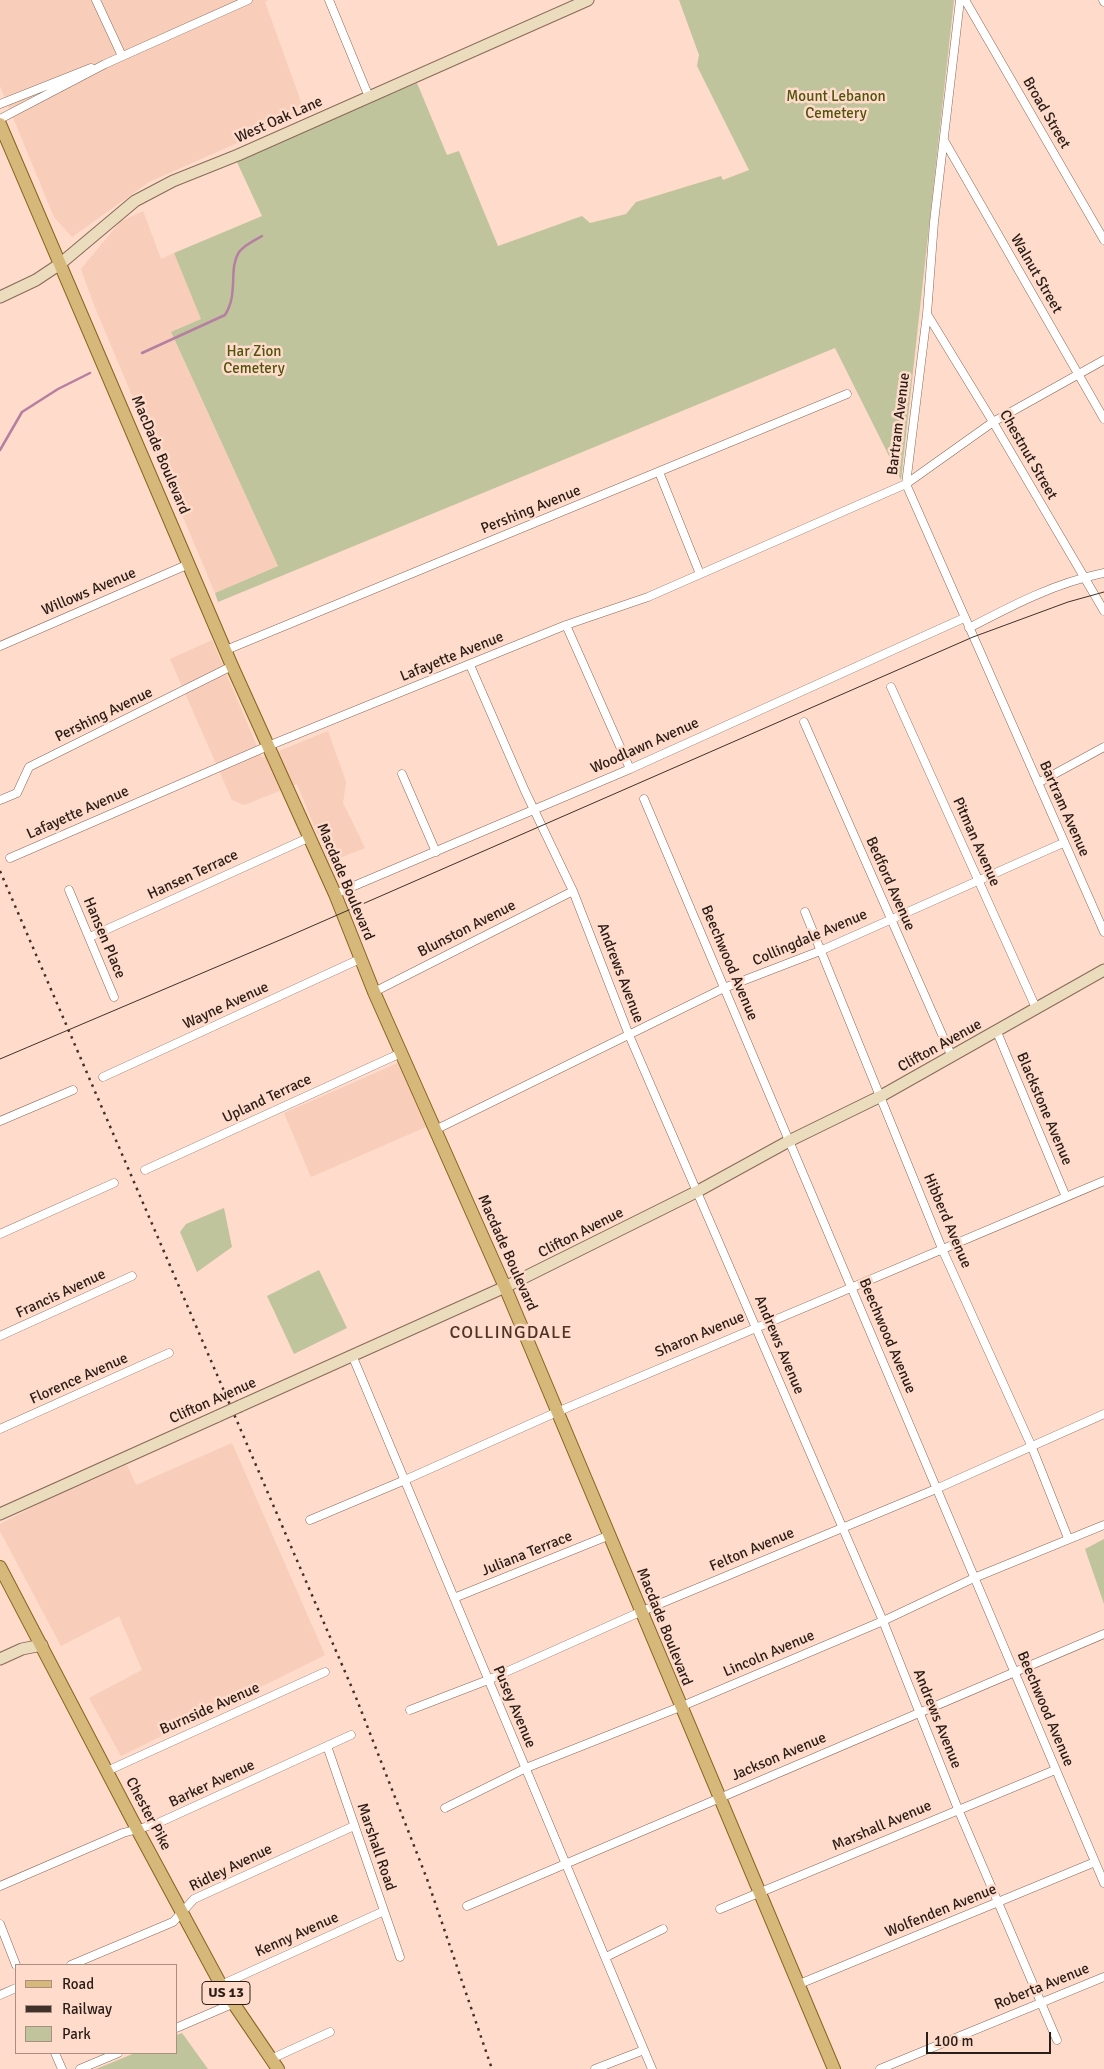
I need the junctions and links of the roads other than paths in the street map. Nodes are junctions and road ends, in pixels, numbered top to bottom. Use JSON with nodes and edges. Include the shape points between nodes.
{"nodes":[{"id":1,"x":96,"y":0,"type":"edge"},
{"id":2,"x":248,"y":0,"type":"edge"},
{"id":3,"x":329,"y":0,"type":"edge"},
{"id":4,"x":960,"y":0,"type":"edge"},
{"id":5,"x":965,"y":0,"type":"edge"},
{"id":6,"x":586,"y":1,"type":"edge"},
{"id":7,"x":122,"y":56,"type":"junction"},
{"id":8,"x":105,"y":64,"type":"junction"},
{"id":9,"x":369,"y":97,"type":"junction"},
{"id":10,"x":0,"y":104,"type":"edge"},
{"id":11,"x":0,"y":119,"type":"edge"},
{"id":12,"x":0,"y":124,"type":"edge"},
{"id":13,"x":944,"y":142,"type":"junction"},
{"id":14,"x":1104,"y":240,"type":"edge"},
{"id":15,"x":60,"y":264,"type":"junction"},
{"id":16,"x":0,"y":297,"type":"edge"},
{"id":17,"x":927,"y":314,"type":"junction"},
{"id":18,"x":1104,"y":360,"type":"edge"},
{"id":19,"x":1079,"y":374,"type":"junction"},
{"id":20,"x":847,"y":394,"type":"dead end"},
{"id":21,"x":1104,"y":419,"type":"edge"},
{"id":22,"x":993,"y":422,"type":"junction"},
{"id":23,"x":659,"y":472,"type":"junction"},
{"id":24,"x":906,"y":484,"type":"junction"},
{"id":25,"x":189,"y":564,"type":"junction"},
{"id":26,"x":700,"y":574,"type":"junction"},
{"id":27,"x":1104,"y":574,"type":"edge"},
{"id":28,"x":1084,"y":577,"type":"junction"},
{"id":29,"x":1104,"y":611,"type":"edge"},
{"id":30,"x":964,"y":618,"type":"junction"},
{"id":31,"x":566,"y":625,"type":"junction"},
{"id":32,"x":968,"y":628,"type":"junction"},
{"id":33,"x":0,"y":646,"type":"edge"},
{"id":34,"x":226,"y":650,"type":"junction"},
{"id":35,"x":470,"y":665,"type":"junction"},
{"id":36,"x":232,"y":666,"type":"junction"},
{"id":37,"x":891,"y":687,"type":"dead end"},
{"id":38,"x":804,"y":722,"type":"dead end"},
{"id":39,"x":268,"y":746,"type":"junction"},
{"id":40,"x":1104,"y":747,"type":"edge"},
{"id":41,"x":630,"y":769,"type":"junction"},
{"id":42,"x":402,"y":774,"type":"dead end"},
{"id":43,"x":1038,"y":783,"type":"junction"},
{"id":44,"x":0,"y":800,"type":"edge"},
{"id":45,"x":644,"y":800,"type":"dead end"},
{"id":46,"x":534,"y":808,"type":"junction"},
{"id":47,"x":308,"y":838,"type":"junction"},
{"id":48,"x":1063,"y":843,"type":"junction"},
{"id":49,"x":436,"y":852,"type":"junction"},
{"id":50,"x":10,"y":858,"type":"dead end"},
{"id":51,"x":978,"y":879,"type":"junction"},
{"id":52,"x":69,"y":890,"type":"dead end"},
{"id":53,"x":574,"y":891,"type":"junction"},
{"id":54,"x":335,"y":894,"type":"junction"},
{"id":55,"x":805,"y":912,"type":"dead end"},
{"id":56,"x":890,"y":918,"type":"junction"},
{"id":57,"x":1104,"y":932,"type":"edge"},
{"id":58,"x":90,"y":937,"type":"junction"},
{"id":59,"x":820,"y":950,"type":"junction"},
{"id":60,"x":360,"y":959,"type":"junction"},
{"id":61,"x":1104,"y":970,"type":"edge"},
{"id":62,"x":724,"y":988,"type":"junction"},
{"id":63,"x":374,"y":992,"type":"junction"},
{"id":64,"x":114,"y":996,"type":"dead end"},
{"id":65,"x":1036,"y":1008,"type":"junction"},
{"id":66,"x":997,"y":1032,"type":"junction"},
{"id":67,"x":630,"y":1035,"type":"junction"},
{"id":68,"x":401,"y":1053,"type":"junction"},
{"id":69,"x":952,"y":1057,"type":"junction"},
{"id":70,"x":103,"y":1077,"type":"dead end"},
{"id":71,"x":73,"y":1090,"type":"dead end"},
{"id":72,"x":881,"y":1096,"type":"junction"},
{"id":73,"x":0,"y":1121,"type":"edge"},
{"id":74,"x":435,"y":1130,"type":"junction"},
{"id":75,"x":789,"y":1141,"type":"junction"},
{"id":76,"x":145,"y":1170,"type":"dead end"},
{"id":77,"x":1104,"y":1181,"type":"edge"},
{"id":78,"x":114,"y":1183,"type":"dead end"},
{"id":79,"x":698,"y":1191,"type":"junction"},
{"id":80,"x":1066,"y":1197,"type":"junction"},
{"id":81,"x":0,"y":1234,"type":"edge"},
{"id":82,"x":943,"y":1251,"type":"junction"},
{"id":83,"x":132,"y":1276,"type":"dead end"},
{"id":84,"x":505,"y":1287,"type":"junction"},
{"id":85,"x":852,"y":1288,"type":"junction"},
{"id":86,"x":757,"y":1327,"type":"junction"},
{"id":87,"x":0,"y":1336,"type":"edge"},
{"id":88,"x":168,"y":1353,"type":"dead end"},
{"id":89,"x":352,"y":1355,"type":"junction"},
{"id":90,"x":557,"y":1412,"type":"junction"},
{"id":91,"x":1104,"y":1414,"type":"edge"},
{"id":92,"x":0,"y":1429,"type":"edge"},
{"id":93,"x":1031,"y":1445,"type":"junction"},
{"id":94,"x":406,"y":1480,"type":"junction"},
{"id":95,"x":936,"y":1489,"type":"junction"},
{"id":96,"x":0,"y":1514,"type":"edge"},
{"id":97,"x":310,"y":1520,"type":"dead end"},
{"id":98,"x":1104,"y":1525,"type":"edge"},
{"id":99,"x":841,"y":1527,"type":"junction"},
{"id":100,"x":610,"y":1535,"type":"junction"},
{"id":101,"x":1068,"y":1538,"type":"junction"},
{"id":102,"x":0,"y":1567,"type":"edge"},
{"id":103,"x":974,"y":1578,"type":"junction"},
{"id":104,"x":454,"y":1598,"type":"junction"},
{"id":105,"x":640,"y":1612,"type":"junction"},
{"id":106,"x":883,"y":1621,"type":"junction"},
{"id":107,"x":1104,"y":1634,"type":"edge"},
{"id":108,"x":42,"y":1645,"type":"junction"},
{"id":109,"x":0,"y":1659,"type":"edge"},
{"id":110,"x":325,"y":1672,"type":"dead end"},
{"id":111,"x":1014,"y":1673,"type":"junction"},
{"id":112,"x":488,"y":1680,"type":"junction"},
{"id":113,"x":680,"y":1707,"type":"junction"},
{"id":114,"x":410,"y":1710,"type":"dead end"},
{"id":115,"x":920,"y":1711,"type":"junction"},
{"id":116,"x":351,"y":1735,"type":"dead end"},
{"id":117,"x":327,"y":1746,"type":"junction"},
{"id":118,"x":526,"y":1768,"type":"junction"},
{"id":119,"x":1055,"y":1770,"type":"junction"},
{"id":120,"x":107,"y":1771,"type":"junction"},
{"id":121,"x":719,"y":1798,"type":"junction"},
{"id":122,"x":445,"y":1808,"type":"dead end"},
{"id":123,"x":958,"y":1809,"type":"junction"},
{"id":124,"x":354,"y":1826,"type":"junction"},
{"id":125,"x":137,"y":1829,"type":"junction"},
{"id":126,"x":1095,"y":1862,"type":"junction"},
{"id":127,"x":565,"y":1863,"type":"junction"},
{"id":128,"x":1104,"y":1883,"type":"edge"},
{"id":129,"x":0,"y":1886,"type":"edge"},
{"id":130,"x":760,"y":1893,"type":"junction"},
{"id":131,"x":998,"y":1903,"type":"junction"},
{"id":132,"x":466,"y":1906,"type":"dead end"},
{"id":133,"x":720,"y":1909,"type":"dead end"},
{"id":134,"x":384,"y":1911,"type":"junction"},
{"id":135,"x":182,"y":1912,"type":"junction"},
{"id":136,"x":0,"y":1924,"type":"edge"},
{"id":137,"x":663,"y":1929,"type":"dead end"},
{"id":138,"x":606,"y":1957,"type":"junction"},
{"id":139,"x":400,"y":1958,"type":"dead end"},
{"id":140,"x":16,"y":1964,"type":"edge"},
{"id":141,"x":73,"y":1964,"type":"edge"},
{"id":142,"x":1104,"y":1977,"type":"edge"},
{"id":143,"x":221,"y":1985,"type":"junction"},
{"id":144,"x":797,"y":1985,"type":"junction"},
{"id":145,"x":15,"y":1988,"type":"edge"},
{"id":146,"x":0,"y":1995,"type":"edge"},
{"id":147,"x":1041,"y":2002,"type":"junction"},
{"id":148,"x":232,"y":2004,"type":"junction"},
{"id":149,"x":178,"y":2027,"type":"edge"},
{"id":150,"x":330,"y":2032,"type":"dead end"},
{"id":151,"x":1057,"y":2040,"type":"dead end"},
{"id":152,"x":644,"y":2050,"type":"junction"},
{"id":153,"x":55,"y":2054,"type":"edge"},
{"id":154,"x":116,"y":2054,"type":"edge"},
{"id":155,"x":275,"y":2064,"type":"edge"},
{"id":156,"x":62,"y":2069,"type":"edge"},
{"id":157,"x":80,"y":2069,"type":"edge"},
{"id":158,"x":595,"y":2069,"type":"edge"},
{"id":159,"x":652,"y":2069,"type":"edge"},
{"id":160,"x":834,"y":2069,"type":"edge"},
{"id":161,"x":880,"y":2069,"type":"edge"}],
"edges":[{"from":1,"to":7,"type":"street"},
{"from":2,"to":7,"type":"street"},
{"from":3,"to":9,"type":"street"},
{"from":4,"to":13,"type":"street","name":"Bartram Avenue"},
{"from":5,"to":14,"type":"street","name":"Broad Street"},
{"from":6,"to":9,"type":"street","name":"West Oak Lane"},
{"from":7,"to":8,"type":"street"},
{"from":8,"to":10,"type":"street"},
{"from":8,"to":11,"type":"street"},
{"from":9,"to":15,"type":"street","name":"West Oak Lane","via":[[156,189],[128,206]]},
{"from":12,"to":15,"type":"main road"},
{"from":13,"to":17,"type":"street","name":"Bartram Avenue"},
{"from":13,"to":19,"type":"street","name":"Walnut Street"},
{"from":15,"to":16,"type":"street","name":"West Oak Lane"},
{"from":15,"to":25,"type":"main road","name":"MacDade Boulevard"},
{"from":17,"to":22,"type":"street","name":"Chestnut Street"},
{"from":17,"to":24,"type":"street","name":"Bartram Avenue"},
{"from":18,"to":19,"type":"street","name":"Lafayette Avenue"},
{"from":19,"to":21,"type":"street","name":"Walnut Street"},
{"from":19,"to":22,"type":"street","name":"Lafayette Avenue"},
{"from":20,"to":23,"type":"street","name":"Pershing Avenue"},
{"from":22,"to":24,"type":"street","name":"Lafayette Avenue"},
{"from":22,"to":28,"type":"street","name":"Chestnut Street"},
{"from":23,"to":26,"type":"street"},
{"from":23,"to":34,"type":"street","name":"Pershing Avenue"},
{"from":24,"to":26,"type":"street","name":"Lafayette Avenue"},
{"from":24,"to":30,"type":"street","name":"Bartram Avenue"},
{"from":25,"to":33,"type":"street","name":"Willows Avenue"},
{"from":25,"to":34,"type":"main road","name":"Macdade Boulevard"},
{"from":26,"to":31,"type":"street","name":"Lafayette Avenue","via":[[648,597]]},
{"from":27,"to":28,"type":"street"},
{"from":28,"to":29,"type":"street","name":"Chestnut Street"},
{"from":28,"to":32,"type":"street","via":[[1033,594]]},
{"from":30,"to":32,"type":"street","name":"Bartram Avenue"},
{"from":30,"to":41,"type":"street","name":"Woodlawn Avenue"},
{"from":31,"to":35,"type":"street","name":"Lafayette Avenue"},
{"from":31,"to":41,"type":"street"},
{"from":32,"to":43,"type":"street","name":"Bartram Avenue"},
{"from":34,"to":36,"type":"main road","name":"Macdade Boulevard"},
{"from":35,"to":39,"type":"street","name":"Lafayette Avenue"},
{"from":35,"to":46,"type":"street","name":"Andrews Avenue"},
{"from":36,"to":39,"type":"main road","name":"Macdade Boulevard"},
{"from":36,"to":44,"type":"street","name":"Pershing Avenue","via":[[29,767],[17,794]]},
{"from":37,"to":51,"type":"street","name":"Pitman Avenue"},
{"from":38,"to":56,"type":"street","name":"Bedford Avenue"},
{"from":39,"to":47,"type":"main road","name":"Macdade Boulevard"},
{"from":39,"to":50,"type":"street","name":"Lafayette Avenue"},
{"from":40,"to":43,"type":"street"},
{"from":41,"to":46,"type":"street","name":"Woodlawn Avenue"},
{"from":42,"to":49,"type":"street"},
{"from":43,"to":48,"type":"street","name":"Bartram Avenue"},
{"from":45,"to":62,"type":"street","name":"Beechwood Avenue"},
{"from":46,"to":49,"type":"street","name":"Woodlawn Avenue"},
{"from":46,"to":53,"type":"street","name":"Andrews Avenue"},
{"from":47,"to":54,"type":"main road","name":"Macdade Boulevard"},
{"from":47,"to":58,"type":"street","name":"Hansen Terrace"},
{"from":48,"to":51,"type":"street","name":"Collingdale Avenue"},
{"from":48,"to":57,"type":"street","name":"Bartram Avenue"},
{"from":49,"to":54,"type":"street","name":"Woodlawn Avenue"},
{"from":51,"to":56,"type":"street","name":"Collingdale Avenue"},
{"from":51,"to":65,"type":"street","name":"Pitman Avenue"},
{"from":52,"to":58,"type":"street","name":"Hansen Place"},
{"from":53,"to":63,"type":"street","name":"Blunston Avenue"},
{"from":53,"to":67,"type":"street","name":"Andrews Avenue"},
{"from":54,"to":60,"type":"main road","name":"Macdade Boulevard"},
{"from":55,"to":59,"type":"street","name":"Hibberd Avenue"},
{"from":56,"to":59,"type":"street","name":"Collingdale Avenue"},
{"from":56,"to":69,"type":"street","name":"Bedford Avenue"},
{"from":58,"to":64,"type":"street","name":"Hansen Place"},
{"from":59,"to":62,"type":"street","name":"Collingdale Avenue"},
{"from":59,"to":72,"type":"street","name":"Hibberd Avenue"},
{"from":60,"to":63,"type":"main road","name":"Macdade Boulevard"},
{"from":60,"to":70,"type":"street","name":"Wayne Avenue"},
{"from":61,"to":65,"type":"street","name":"Clifton Avenue"},
{"from":62,"to":67,"type":"street","name":"Collingdale Avenue"},
{"from":62,"to":75,"type":"street","name":"Beechwood Avenue"},
{"from":63,"to":68,"type":"main road","name":"Macdade Boulevard"},
{"from":65,"to":66,"type":"street","name":"Clifton Avenue"},
{"from":66,"to":69,"type":"street","name":"Clifton Avenue"},
{"from":66,"to":80,"type":"street","name":"Blackstone Avenue"},
{"from":67,"to":74,"type":"street","name":"Collingdale Avenue"},
{"from":67,"to":79,"type":"street","name":"Andrews Avenue"},
{"from":68,"to":74,"type":"main road","name":"Macdade Boulevard"},
{"from":68,"to":76,"type":"street","name":"Upland Terrace"},
{"from":69,"to":72,"type":"street","name":"Clifton Avenue"},
{"from":71,"to":73,"type":"street"},
{"from":72,"to":75,"type":"street","name":"Clifton Avenue"},
{"from":72,"to":82,"type":"street","name":"Hibberd Avenue"},
{"from":74,"to":84,"type":"main road","name":"Macdade Boulevard"},
{"from":75,"to":79,"type":"street","name":"Clifton Avenue"},
{"from":75,"to":85,"type":"street","name":"Beechwood Avenue"},
{"from":77,"to":80,"type":"street","name":"Sharon Avenue"},
{"from":78,"to":81,"type":"street"},
{"from":79,"to":84,"type":"street","name":"Clifton Avenue"},
{"from":79,"to":86,"type":"street","name":"Andrews Avenue"},
{"from":80,"to":82,"type":"street","name":"Sharon Avenue"},
{"from":82,"to":85,"type":"street","name":"Sharon Avenue"},
{"from":82,"to":93,"type":"street","name":"Hibberd Avenue"},
{"from":83,"to":87,"type":"street","name":"Francis Avenue"},
{"from":84,"to":89,"type":"street","name":"Clifton Avenue"},
{"from":84,"to":90,"type":"main road","name":"Macdade Boulevard"},
{"from":85,"to":86,"type":"street","name":"Sharon Avenue"},
{"from":85,"to":95,"type":"street","name":"Beechwood Avenue"},
{"from":86,"to":90,"type":"street","name":"Sharon Avenue"},
{"from":86,"to":99,"type":"street","name":"Andrews Avenue"},
{"from":88,"to":92,"type":"street","name":"Florence Avenue"},
{"from":89,"to":94,"type":"street","name":"Pusey Avenue"},
{"from":89,"to":96,"type":"street","name":"Clifton Avenue","bridge":true},
{"from":90,"to":94,"type":"street","name":"Sharon Avenue"},
{"from":90,"to":100,"type":"main road","name":"Macdade Boulevard"},
{"from":91,"to":93,"type":"street","name":"Felton Avenue"},
{"from":93,"to":95,"type":"street","name":"Felton Avenue"},
{"from":93,"to":101,"type":"street","name":"Hibberd Avenue"},
{"from":94,"to":97,"type":"street","name":"Sharon Avenue"},
{"from":94,"to":104,"type":"street","name":"Pusey Avenue"},
{"from":95,"to":99,"type":"street","name":"Felton Avenue"},
{"from":95,"to":103,"type":"street","name":"Beechwood Avenue"},
{"from":98,"to":101,"type":"street","name":"Lincoln Avenue"},
{"from":99,"to":105,"type":"street","name":"Felton Avenue"},
{"from":99,"to":106,"type":"street","name":"Andrews Avenue"},
{"from":100,"to":104,"type":"street","name":"Juliana Terrace"},
{"from":100,"to":105,"type":"main road","name":"Macdade Boulevard"},
{"from":101,"to":103,"type":"street","name":"Lincoln Avenue"},
{"from":102,"to":108,"type":"main road","name":"Chester Pike","number":"US 13"},
{"from":103,"to":106,"type":"street","name":"Lincoln Avenue"},
{"from":103,"to":111,"type":"street","name":"Beechwood Avenue"},
{"from":104,"to":112,"type":"street","name":"Pusey Avenue"},
{"from":105,"to":112,"type":"street","name":"Felton Avenue"},
{"from":105,"to":113,"type":"main road","name":"Macdade Boulevard"},
{"from":106,"to":113,"type":"street","name":"Lincoln Avenue"},
{"from":106,"to":115,"type":"street","name":"Andrews Avenue"},
{"from":107,"to":111,"type":"street","name":"Jackson Avenue"},
{"from":108,"to":109,"type":"street"},
{"from":108,"to":120,"type":"main road","name":"Chester Pike","number":"US 13"},
{"from":110,"to":120,"type":"street","name":"Burnside Avenue"},
{"from":111,"to":115,"type":"street","name":"Jackson Avenue"},
{"from":111,"to":119,"type":"street","name":"Beechwood Avenue"},
{"from":112,"to":114,"type":"street","name":"Felton Avenue"},
{"from":112,"to":118,"type":"street","name":"Pusey Avenue"},
{"from":113,"to":118,"type":"street","name":"Lincoln Avenue"},
{"from":113,"to":121,"type":"main road","name":"Macdade Boulevard"},
{"from":115,"to":121,"type":"street","name":"Jackson Avenue"},
{"from":115,"to":123,"type":"street","name":"Andrews Avenue"},
{"from":116,"to":117,"type":"street","name":"Barker Avenue"},
{"from":117,"to":124,"type":"street","name":"Marshall Road"},
{"from":117,"to":125,"type":"street","name":"Barker Avenue","via":[[156,1824]]},
{"from":118,"to":122,"type":"street","name":"Lincoln Avenue"},
{"from":118,"to":127,"type":"street","name":"Pusey Avenue"},
{"from":119,"to":123,"type":"street","name":"Marshall Avenue"},
{"from":119,"to":126,"type":"street","name":"Beechwood Avenue"},
{"from":120,"to":125,"type":"main road","name":"Chester Pike","number":"US 13"},
{"from":121,"to":127,"type":"street","name":"Jackson Avenue"},
{"from":121,"to":130,"type":"main road","name":"Macdade Boulevard"},
{"from":123,"to":130,"type":"street","name":"Marshall Avenue"},
{"from":123,"to":131,"type":"street","name":"Andrews Avenue"},
{"from":124,"to":134,"type":"street","name":"Marshall Road"},
{"from":124,"to":135,"type":"street","name":"Ridley Avenue","via":[[194,1899]]},
{"from":125,"to":129,"type":"street","name":"Barker Avenue"},
{"from":125,"to":135,"type":"main road","name":"Chester Pike","number":"US 13"},
{"from":126,"to":128,"type":"street","name":"Beechwood Avenue"},
{"from":126,"to":131,"type":"street","name":"Wolfenden Avenue"},
{"from":127,"to":132,"type":"street","name":"Jackson Avenue"},
{"from":127,"to":138,"type":"street","name":"Pusey Avenue"},
{"from":130,"to":133,"type":"street","name":"Marshall Avenue"},
{"from":130,"to":144,"type":"main road","name":"Macdade Boulevard"},
{"from":131,"to":144,"type":"street","name":"Wolfenden Avenue"},
{"from":131,"to":147,"type":"street","name":"Andrews Avenue"},
{"from":134,"to":139,"type":"street","name":"Marshall Road"},
{"from":134,"to":143,"type":"street","name":"Kenny Avenue"},
{"from":135,"to":141,"type":"street","name":"Ridley Avenue","via":[[173,1922]]},
{"from":135,"to":143,"type":"main road","name":"Chester Pike","number":"US 13"},
{"from":136,"to":140,"type":"street"},
{"from":137,"to":138,"type":"street"},
{"from":138,"to":152,"type":"street","name":"Pusey Avenue"},
{"from":142,"to":147,"type":"street","name":"Roberta Avenue"},
{"from":143,"to":148,"type":"main road","name":"Chester Pike","number":"US 13"},
{"from":144,"to":160,"type":"main road","name":"Macdade Boulevard"},
{"from":145,"to":146,"type":"street"},
{"from":147,"to":151,"type":"street","name":"Andrews Avenue"},
{"from":147,"to":161,"type":"street","name":"Roberta Avenue"},
{"from":148,"to":149,"type":"street"},
{"from":148,"to":155,"type":"main road","name":"Chester Pike","number":"US 13"},
{"from":150,"to":155,"type":"street"},
{"from":152,"to":158,"type":"street"},
{"from":152,"to":159,"type":"street","name":"Pusey Avenue"},
{"from":153,"to":156,"type":"street"},
{"from":154,"to":157,"type":"street"}]}
